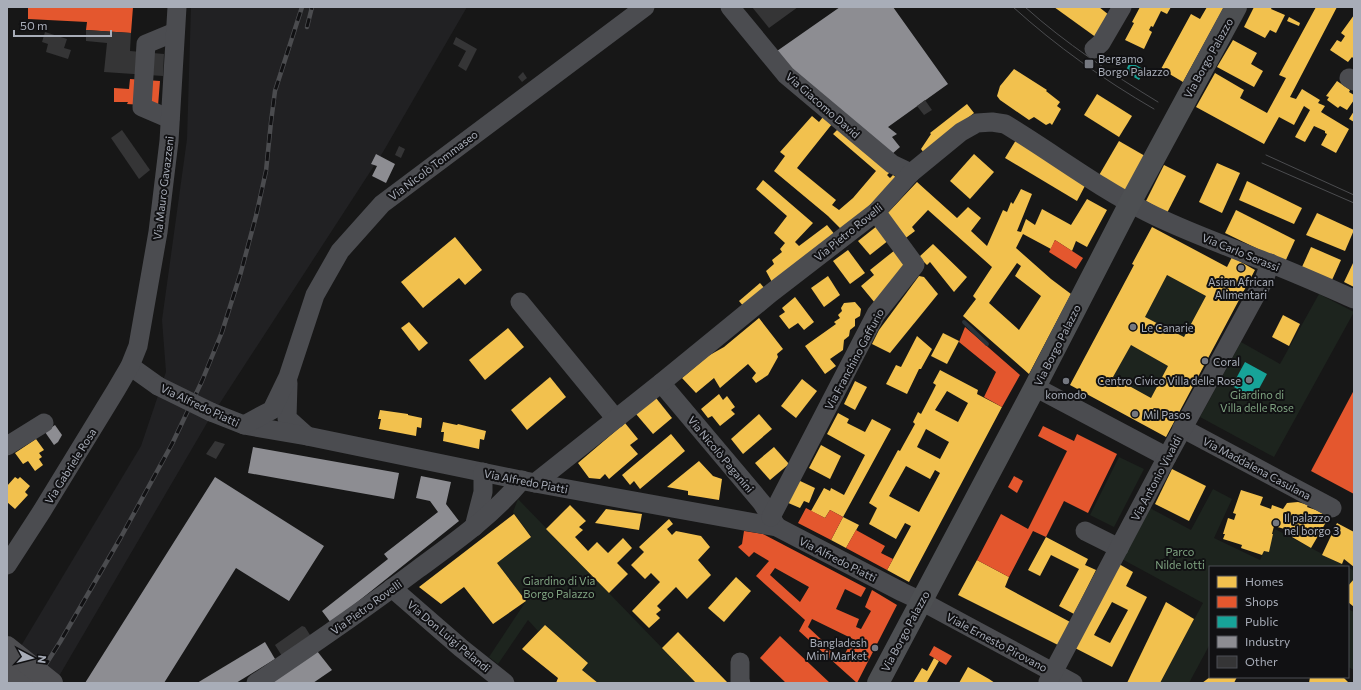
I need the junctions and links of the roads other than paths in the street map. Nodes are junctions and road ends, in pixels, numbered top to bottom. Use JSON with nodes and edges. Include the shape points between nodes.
{"nodes":[{"id":1,"x":177,"y":7,"type":"edge"},
{"id":2,"x":645,"y":7,"type":"edge"},
{"id":3,"x":730,"y":7,"type":"edge"},
{"id":4,"x":1122,"y":7,"type":"edge"},
{"id":5,"x":1236,"y":7,"type":"edge"},
{"id":6,"x":175,"y":32,"type":"junction"},
{"id":7,"x":1094,"y":49,"type":"dead end"},
{"id":8,"x":170,"y":119,"type":"junction"},
{"id":9,"x":911,"y":173,"type":"junction"},
{"id":10,"x":1130,"y":203,"type":"junction"},
{"id":11,"x":876,"y":212,"type":"junction"},
{"id":12,"x":1270,"y":263,"type":"junction"},
{"id":13,"x":1354,"y":299,"type":"edge"},
{"id":14,"x":520,"y":302,"type":"dead end"},
{"id":15,"x":130,"y":366,"type":"junction"},
{"id":16,"x":288,"y":377,"type":"junction"},
{"id":17,"x":661,"y":383,"type":"junction"},
{"id":18,"x":1035,"y":387,"type":"junction"},
{"id":19,"x":616,"y":419,"type":"junction"},
{"id":20,"x":44,"y":423,"type":"dead end"},
{"id":21,"x":244,"y":426,"type":"junction"},
{"id":22,"x":1182,"y":428,"type":"junction"},
{"id":23,"x":307,"y":436,"type":"junction"},
{"id":24,"x":7,"y":446,"type":"edge"},
{"id":25,"x":1167,"y":457,"type":"junction"},
{"id":26,"x":483,"y":472,"type":"junction"},
{"id":27,"x":528,"y":481,"type":"junction"},
{"id":28,"x":1332,"y":508,"type":"dead end"},
{"id":29,"x":774,"y":522,"type":"junction"},
{"id":30,"x":474,"y":527,"type":"junction"},
{"id":31,"x":1085,"y":531,"type":"dead end"},
{"id":32,"x":1119,"y":548,"type":"junction"},
{"id":33,"x":7,"y":565,"type":"edge"},
{"id":34,"x":392,"y":588,"type":"junction"},
{"id":35,"x":922,"y":601,"type":"junction"},
{"id":36,"x":7,"y":646,"type":"edge"},
{"id":37,"x":740,"y":662,"type":"dead end"},
{"id":38,"x":7,"y":668,"type":"edge"},
{"id":39,"x":1050,"y":678,"type":"edge"},
{"id":40,"x":26,"y":683,"type":"edge"},
{"id":41,"x":52,"y":683,"type":"edge"},
{"id":42,"x":256,"y":683,"type":"edge"},
{"id":43,"x":505,"y":683,"type":"edge"},
{"id":44,"x":741,"y":683,"type":"edge"},
{"id":45,"x":878,"y":683,"type":"edge"},
{"id":46,"x":1073,"y":683,"type":"edge"}],
"edges":[{"from":1,"to":6,"type":"street","name":"Via Mauro Gavazzeni"},
{"from":2,"to":16,"type":"street","name":"Via Nicolò Tommaseo","via":[[382,204],[340,251],[315,295]]},
{"from":3,"to":9,"type":"street","name":"Via Giacomo David","via":[[786,74],[892,164]]},
{"from":4,"to":7,"type":"street","via":[[1101,43]]},
{"from":5,"to":10,"type":"main road","name":"Via Borgo Palazzo"},
{"from":6,"to":8,"type":"street","name":"Via Mauro Gavazzeni"},
{"from":6,"to":8,"type":"street","via":[[146,44],[142,107]]},
{"from":8,"to":15,"type":"street","name":"Via Mauro Gavazzeni","via":[[156,247],[143,325]]},
{"from":9,"to":10,"type":"street","name":"Via Pietro Rovelli","via":[[961,132],[977,123],[992,122],[1006,124]]},
{"from":9,"to":11,"type":"street","name":"Via Pietro Rovelli"},
{"from":10,"to":12,"type":"street","name":"Via Carlo Serassi","via":[[1184,229]]},
{"from":10,"to":18,"type":"main road","name":"Via Borgo Palazzo"},
{"from":11,"to":17,"type":"street","name":"Via Pietro Rovelli","via":[[771,292]]},
{"from":11,"to":29,"type":"street","name":"Via Franchino Gaffurio","via":[[915,265],[876,314]]},
{"from":12,"to":13,"type":"street","name":"Via Carlo Serassi"},
{"from":12,"to":22,"type":"street","name":"Via Antonio Vivaldi","via":[[1264,280]]},
{"from":14,"to":19,"type":"street"},
{"from":15,"to":21,"type":"street","name":"Via Alfredo Piatti","bridge":true,"via":[[158,386]]},
{"from":15,"to":33,"type":"street","name":"Via Gabriele Rosa"},
{"from":16,"to":21,"type":"street","name":"Via Nicolò Tommaseo","via":[[272,410]]},
{"from":16,"to":23,"type":"street","name":"Via Nicolò Tommaseo","via":[[288,418]]},
{"from":17,"to":19,"type":"street","name":"Via Pietro Rovelli"},
{"from":17,"to":29,"type":"street","name":"Via Nicolò Paganini","via":[[762,503]]},
{"from":18,"to":25,"type":"street"},
{"from":18,"to":35,"type":"main road","name":"Via Borgo Palazzo"},
{"from":19,"to":27,"type":"street","name":"Via Pietro Rovelli"},
{"from":20,"to":24,"type":"street"},
{"from":21,"to":23,"type":"street","name":"Via Alfredo Piatti"},
{"from":22,"to":25,"type":"street","name":"Via Antonio Vivaldi"},
{"from":22,"to":28,"type":"street","name":"Via Maddalena Casulana"},
{"from":23,"to":26,"type":"street","name":"Via Alfredo Piatti"},
{"from":25,"to":32,"type":"street","name":"Via Antonio Vivaldi"},
{"from":26,"to":27,"type":"street","name":"Via Alfredo Piatti"},
{"from":26,"to":30,"type":"street","via":[[483,492]]},
{"from":27,"to":29,"type":"street","name":"Via Alfredo Piatti"},
{"from":27,"to":30,"type":"street","name":"Via Pietro Rovelli"},
{"from":29,"to":35,"type":"street","name":"Via Alfredo Piatti"},
{"from":30,"to":34,"type":"street","name":"Via Pietro Rovelli"},
{"from":31,"to":32,"type":"street"},
{"from":32,"to":39,"type":"street","name":"Via Antonio Vivaldi"},
{"from":34,"to":42,"type":"street","name":"Via Pietro Rovelli"},
{"from":34,"to":43,"type":"street","name":"Via Don Luigi Pelandi"},
{"from":35,"to":39,"type":"street","name":"Viale Ernesto Pirovano"},
{"from":35,"to":45,"type":"main road","name":"Via Borgo Palazzo"},
{"from":36,"to":41,"type":"highway","bridge":true},
{"from":37,"to":44,"type":"street"},
{"from":38,"to":40,"type":"highway"},
{"from":39,"to":46,"type":"street","name":"Viale Ernesto Pirovano"}]}
